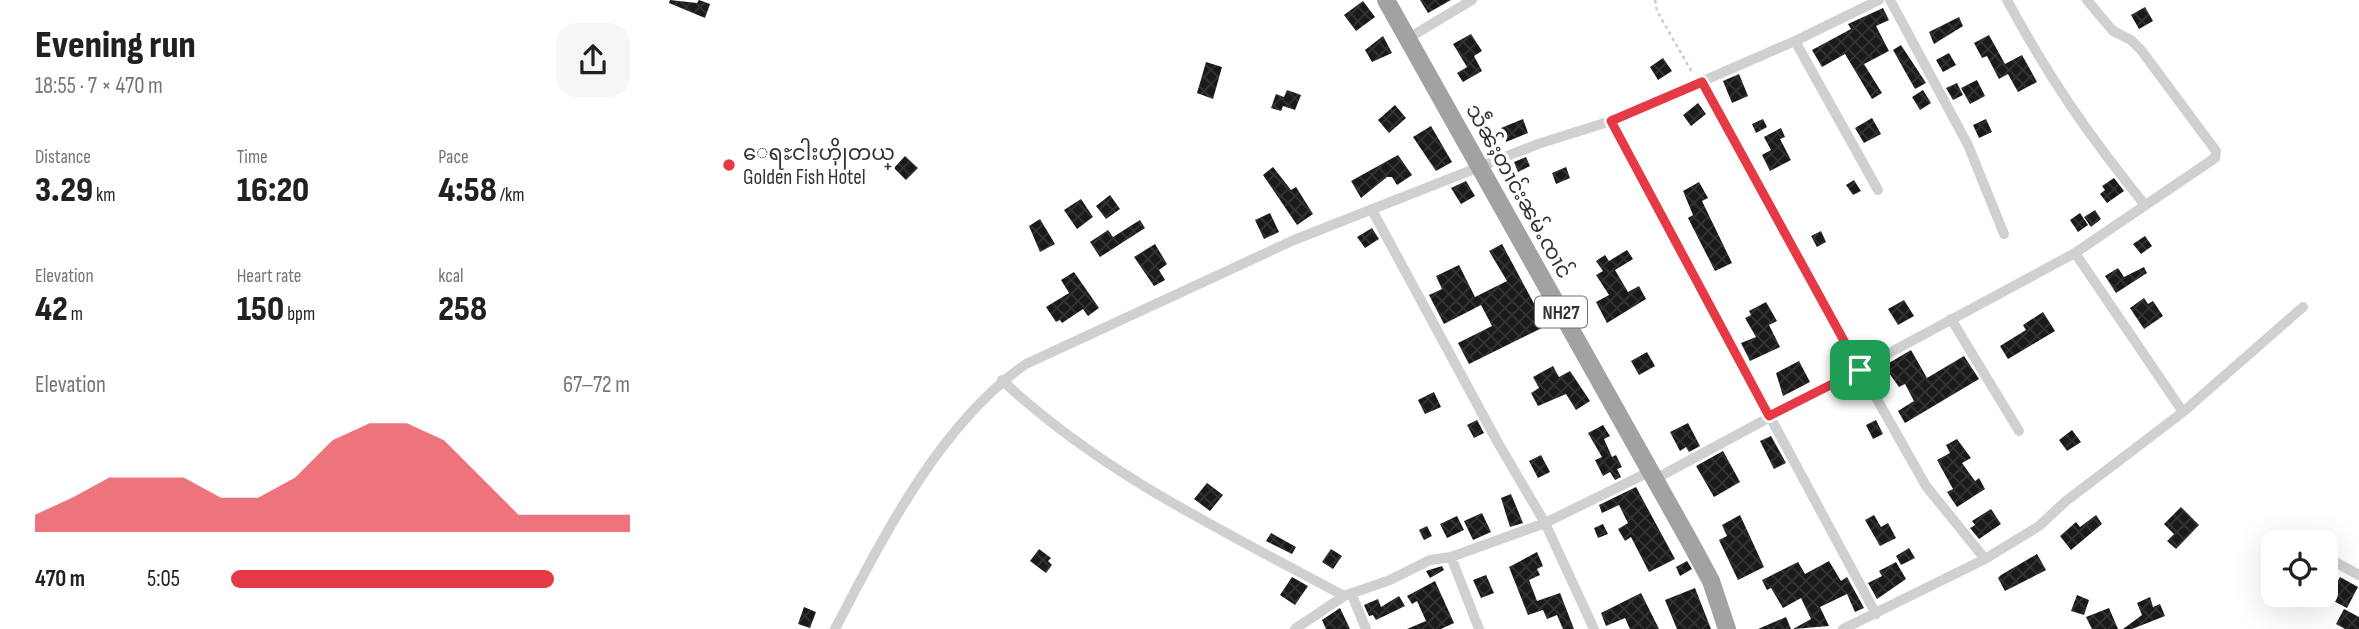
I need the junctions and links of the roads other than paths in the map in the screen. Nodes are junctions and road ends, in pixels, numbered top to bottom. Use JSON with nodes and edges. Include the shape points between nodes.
{"nodes":[{"id":1,"x":1385,"y":0,"type":"edge"},
{"id":2,"x":1472,"y":0,"type":"edge"},
{"id":3,"x":1879,"y":0,"type":"edge"},
{"id":4,"x":1890,"y":0,"type":"edge"},
{"id":5,"x":2007,"y":0,"type":"edge"},
{"id":6,"x":2087,"y":0,"type":"edge"},
{"id":7,"x":1408,"y":39,"type":"junction"},
{"id":8,"x":1794,"y":41,"type":"junction"},
{"id":9,"x":1700,"y":83,"type":"junction"},
{"id":10,"x":1611,"y":121,"type":"junction"},
{"id":11,"x":1480,"y":169,"type":"junction"},
{"id":12,"x":1878,"y":190,"type":"dead end"},
{"id":13,"x":2145,"y":205,"type":"junction"},
{"id":14,"x":1372,"y":210,"type":"junction"},
{"id":15,"x":2004,"y":234,"type":"dead end"},
{"id":16,"x":2075,"y":253,"type":"junction"},
{"id":17,"x":2303,"y":307,"type":"dead end"},
{"id":18,"x":1951,"y":320,"type":"junction"},
{"id":19,"x":1860,"y":370,"type":"junction"},
{"id":20,"x":1002,"y":380,"type":"junction"},
{"id":21,"x":2183,"y":412,"type":"junction"},
{"id":22,"x":1769,"y":416,"type":"junction"},
{"id":23,"x":2019,"y":431,"type":"dead end"},
{"id":24,"x":1653,"y":475,"type":"junction"},
{"id":25,"x":1545,"y":523,"type":"junction"},
{"id":26,"x":1451,"y":557,"type":"junction"},
{"id":27,"x":1985,"y":559,"type":"junction"},
{"id":28,"x":2338,"y":563,"type":"edge"},
{"id":29,"x":2359,"y":575,"type":"edge"},
{"id":30,"x":1348,"y":594,"type":"junction"},
{"id":31,"x":1876,"y":614,"type":"junction"},
{"id":32,"x":835,"y":629,"type":"edge"},
{"id":33,"x":1295,"y":629,"type":"edge"},
{"id":34,"x":1366,"y":629,"type":"edge"},
{"id":35,"x":1479,"y":629,"type":"edge"},
{"id":36,"x":1594,"y":629,"type":"edge"},
{"id":37,"x":1727,"y":629,"type":"edge"},
{"id":38,"x":1843,"y":629,"type":"edge"}],
"edges":[{"from":1,"to":7,"type":"highway","name":"သဵၼ်ႈတၢင်းၼမ်ႉၸၢင်","number":"NH27"},
{"from":2,"to":7,"type":"street"},
{"from":3,"to":8,"type":"street"},
{"from":4,"to":15,"type":"street","via":[[1968,145]]},
{"from":5,"to":13,"type":"street","via":[[2042,66],[2085,131]]},
{"from":6,"to":13,"type":"street","via":[[2113,31],[2141,50],[2216,151],[2215,158]]},
{"from":7,"to":11,"type":"highway","name":"သဵၼ်ႈတၢင်းၼမ်ႉၸၢင်","number":"NH27"},
{"from":8,"to":9,"type":"street"},
{"from":8,"to":12,"type":"street"},
{"from":9,"to":10,"type":"street"},
{"from":9,"to":19,"type":"street"},
{"from":10,"to":11,"type":"street","via":[[1538,144]]},
{"from":10,"to":22,"type":"street"},
{"from":11,"to":14,"type":"street"},
{"from":11,"to":24,"type":"highway","name":"သဵၼ်ႈတၢင်းၼမ်ႉၸၢင်","number":"NH27"},
{"from":13,"to":16,"type":"street"},
{"from":14,"to":20,"type":"street","via":[[1294,240],[1026,364]]},
{"from":14,"to":25,"type":"street"},
{"from":16,"to":18,"type":"street"},
{"from":16,"to":21,"type":"street"},
{"from":17,"to":21,"type":"street"},
{"from":18,"to":19,"type":"street"},
{"from":18,"to":23,"type":"street"},
{"from":19,"to":22,"type":"street"},
{"from":19,"to":27,"type":"street","via":[[1926,486]]},
{"from":20,"to":30,"type":"street","via":[[1033,410],[1143,486]]},
{"from":20,"to":32,"type":"street","via":[[922,473]]},
{"from":21,"to":27,"type":"street","via":[[2039,526]]},
{"from":22,"to":24,"type":"street"},
{"from":22,"to":31,"type":"street"},
{"from":24,"to":25,"type":"street"},
{"from":24,"to":37,"type":"highway","name":"သဵၼ်ႈတၢင်းၼမ်ႉၸၢင်","number":"NH27","via":[[1711,581]]},
{"from":25,"to":26,"type":"street"},
{"from":25,"to":36,"type":"street"},
{"from":26,"to":30,"type":"street","via":[[1430,560]]},
{"from":26,"to":35,"type":"street"},
{"from":27,"to":31,"type":"street"},
{"from":28,"to":29,"type":"street"},
{"from":30,"to":33,"type":"street"},
{"from":30,"to":34,"type":"street"},
{"from":31,"to":38,"type":"street"}]}
